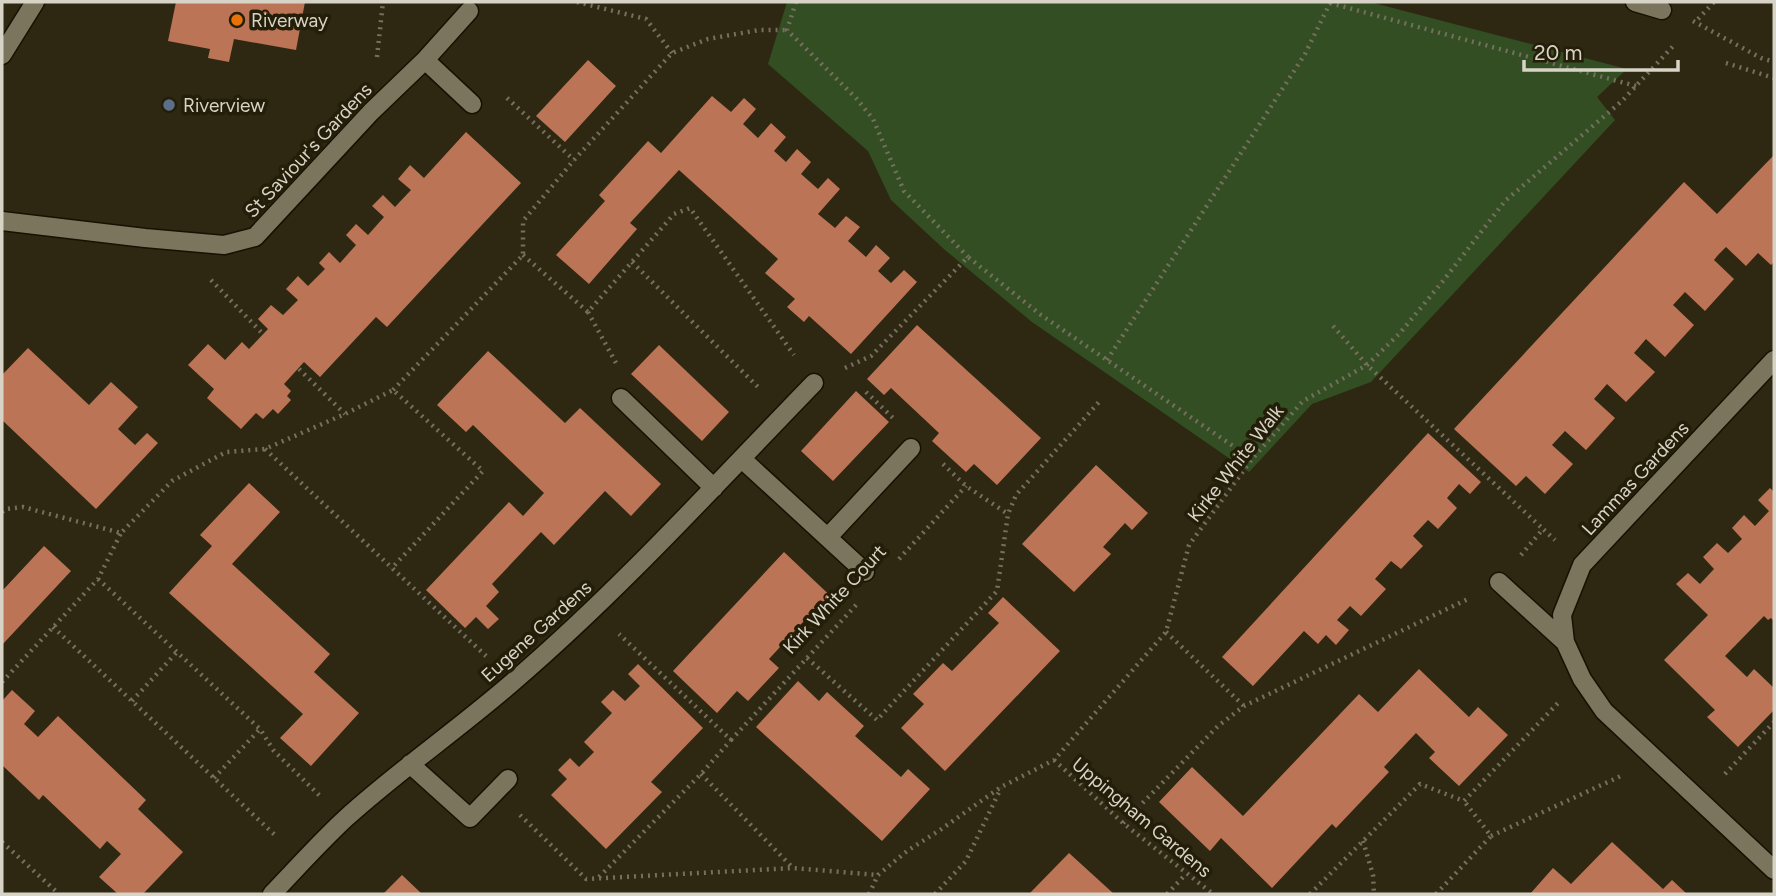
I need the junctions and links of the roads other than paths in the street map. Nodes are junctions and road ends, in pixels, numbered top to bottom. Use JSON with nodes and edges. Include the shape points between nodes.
{"nodes":[{"id":1,"x":35,"y":2,"type":"edge"},
{"id":2,"x":1635,"y":2,"type":"edge"},
{"id":3,"x":1662,"y":10,"type":"dead end"},
{"id":4,"x":469,"y":11,"type":"dead end"},
{"id":5,"x":2,"y":55,"type":"edge"},
{"id":6,"x":425,"y":60,"type":"junction"},
{"id":7,"x":472,"y":104,"type":"road end"},
{"id":8,"x":2,"y":221,"type":"edge"},
{"id":9,"x":1774,"y":360,"type":"edge"},
{"id":10,"x":814,"y":383,"type":"road end"},
{"id":11,"x":621,"y":398,"type":"road end"},
{"id":12,"x":911,"y":448,"type":"dead end"},
{"id":13,"x":742,"y":459,"type":"junction"},
{"id":14,"x":713,"y":488,"type":"junction"},
{"id":15,"x":828,"y":537,"type":"junction"},
{"id":16,"x":865,"y":572,"type":"dead end"},
{"id":17,"x":1499,"y":582,"type":"road end"},
{"id":18,"x":1565,"y":642,"type":"junction"},
{"id":19,"x":410,"y":764,"type":"junction"},
{"id":20,"x":501,"y":785,"type":"road end"},
{"id":21,"x":1774,"y":870,"type":"edge"},
{"id":22,"x":272,"y":894,"type":"edge"}],
"edges":[{"from":1,"to":5,"type":"street"},
{"from":2,"to":3,"type":"street"},
{"from":4,"to":6,"type":"street","name":"St Saviour's Gardens"},
{"from":6,"to":7,"type":"street"},
{"from":6,"to":8,"type":"street","name":"St Saviour's Gardens","via":[[255,237],[224,244]]},
{"from":9,"to":18,"type":"street","name":"Lammas Gardens","via":[[1582,565],[1562,615]]},
{"from":10,"to":13,"type":"street","name":"Eugene Gardens"},
{"from":11,"to":14,"type":"street"},
{"from":12,"to":15,"type":"street"},
{"from":13,"to":14,"type":"street","name":"Eugene Gardens"},
{"from":13,"to":15,"type":"street","name":"Kirk White Court"},
{"from":14,"to":19,"type":"street","name":"Eugene Gardens","via":[[514,682]]},
{"from":15,"to":16,"type":"street","name":"Kirk White Court"},
{"from":17,"to":18,"type":"street","name":"Lammas Gardens"},
{"from":18,"to":21,"type":"street","name":"Lammas Gardens","via":[[1604,711]]},
{"from":19,"to":20,"type":"street","via":[[470,818]]},
{"from":19,"to":22,"type":"street","name":"Eugene Gardens","via":[[345,819]]}]}
